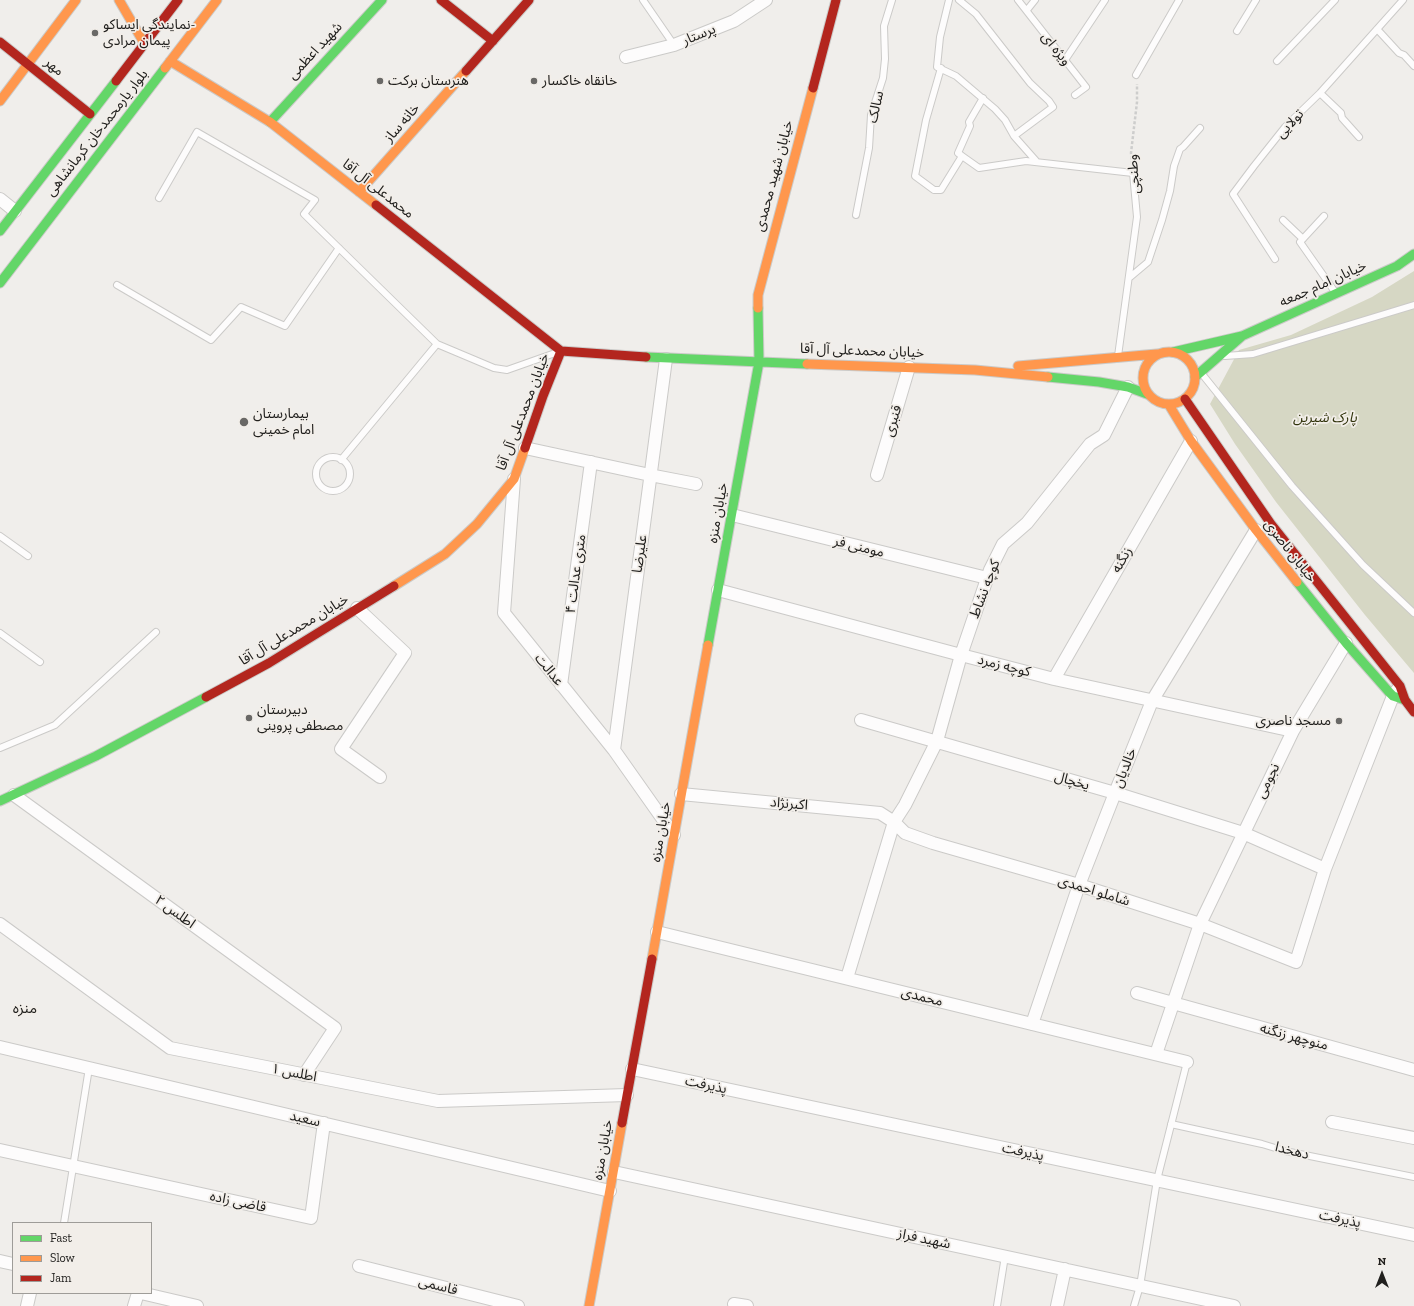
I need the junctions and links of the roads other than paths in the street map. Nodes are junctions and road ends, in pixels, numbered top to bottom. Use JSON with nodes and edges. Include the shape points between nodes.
{"nodes":[{"id":1,"x":76,"y":0,"type":"edge"},
{"id":2,"x":119,"y":0,"type":"edge"},
{"id":3,"x":178,"y":0,"type":"edge"},
{"id":4,"x":217,"y":0,"type":"edge"},
{"id":5,"x":382,"y":0,"type":"edge"},
{"id":6,"x":442,"y":0,"type":"edge"},
{"id":7,"x":529,"y":0,"type":"edge"},
{"id":8,"x":643,"y":0,"type":"edge"},
{"id":9,"x":766,"y":0,"type":"edge"},
{"id":10,"x":836,"y":0,"type":"edge"},
{"id":11,"x":892,"y":0,"type":"edge"},
{"id":12,"x":949,"y":0,"type":"edge"},
{"id":13,"x":959,"y":0,"type":"edge"},
{"id":14,"x":1018,"y":0,"type":"edge"},
{"id":15,"x":1035,"y":0,"type":"edge"},
{"id":16,"x":1105,"y":0,"type":"edge"},
{"id":17,"x":1179,"y":0,"type":"edge"},
{"id":18,"x":1256,"y":0,"type":"edge"},
{"id":19,"x":1335,"y":0,"type":"edge"},
{"id":20,"x":1403,"y":0,"type":"edge"},
{"id":21,"x":1027,"y":10,"type":"junction"},
{"id":22,"x":1377,"y":29,"type":"junction"},
{"id":23,"x":1236,"y":31,"type":"dead end"},
{"id":24,"x":493,"y":41,"type":"junction"},
{"id":25,"x":0,"y":42,"type":"edge"},
{"id":26,"x":144,"y":43,"type":"junction"},
{"id":27,"x":674,"y":45,"type":"junction"},
{"id":28,"x":626,"y":58,"type":"dead end"},
{"id":29,"x":1064,"y":60,"type":"junction"},
{"id":30,"x":170,"y":61,"type":"junction"},
{"id":31,"x":1277,"y":61,"type":"dead end"},
{"id":32,"x":28,"y":64,"type":"junction"},
{"id":33,"x":1414,"y":66,"type":"edge"},
{"id":34,"x":941,"y":68,"type":"junction"},
{"id":35,"x":1136,"y":75,"type":"road end"},
{"id":36,"x":1320,"y":93,"type":"junction"},
{"id":37,"x":1075,"y":95,"type":"dead end"},
{"id":38,"x":983,"y":98,"type":"junction"},
{"id":39,"x":0,"y":101,"type":"edge"},
{"id":40,"x":90,"y":114,"type":"junction"},
{"id":41,"x":270,"y":122,"type":"junction"},
{"id":42,"x":1200,"y":128,"type":"dead end"},
{"id":43,"x":1014,"y":136,"type":"junction"},
{"id":44,"x":1359,"y":137,"type":"dead end"},
{"id":45,"x":962,"y":156,"type":"junction"},
{"id":46,"x":1037,"y":162,"type":"junction"},
{"id":47,"x":359,"y":192,"type":"junction"},
{"id":48,"x":159,"y":198,"type":"dead end"},
{"id":49,"x":0,"y":199,"type":"edge"},
{"id":50,"x":15,"y":211,"type":"junction"},
{"id":51,"x":856,"y":215,"type":"dead end"},
{"id":52,"x":1324,"y":216,"type":"dead end"},
{"id":53,"x":1283,"y":220,"type":"dead end"},
{"id":54,"x":0,"y":231,"type":"edge"},
{"id":55,"x":1303,"y":239,"type":"junction"},
{"id":56,"x":339,"y":248,"type":"junction"},
{"id":57,"x":1414,"y":254,"type":"edge"},
{"id":58,"x":1275,"y":259,"type":"dead end"},
{"id":59,"x":1129,"y":278,"type":"junction"},
{"id":60,"x":0,"y":283,"type":"edge"},
{"id":61,"x":117,"y":285,"type":"dead end"},
{"id":62,"x":1336,"y":294,"type":"junction"},
{"id":63,"x":1414,"y":304,"type":"edge"},
{"id":64,"x":1242,"y":336,"type":"junction"},
{"id":65,"x":437,"y":344,"type":"junction"},
{"id":66,"x":561,"y":351,"type":"junction"},
{"id":67,"x":1173,"y":352,"type":"junction"},
{"id":68,"x":1157,"y":354,"type":"junction"},
{"id":69,"x":1217,"y":357,"type":"junction"},
{"id":70,"x":1118,"y":358,"type":"junction"},
{"id":71,"x":666,"y":359,"type":"junction"},
{"id":72,"x":759,"y":362,"type":"junction"},
{"id":73,"x":909,"y":367,"type":"junction"},
{"id":74,"x":974,"y":370,"type":"junction"},
{"id":75,"x":1198,"y":374,"type":"junction"},
{"id":76,"x":1128,"y":387,"type":"junction"},
{"id":77,"x":1147,"y":394,"type":"junction"},
{"id":78,"x":1185,"y":399,"type":"junction"},
{"id":79,"x":1169,"y":405,"type":"junction"},
{"id":80,"x":1191,"y":441,"type":"junction"},
{"id":81,"x":525,"y":448,"type":"junction"},
{"id":82,"x":341,"y":460,"type":"junction"},
{"id":83,"x":591,"y":462,"type":"junction"},
{"id":84,"x":650,"y":475,"type":"junction"},
{"id":85,"x":877,"y":475,"type":"dead end"},
{"id":86,"x":514,"y":479,"type":"junction"},
{"id":87,"x":696,"y":484,"type":"dead end"},
{"id":88,"x":732,"y":516,"type":"junction"},
{"id":89,"x":1256,"y":530,"type":"junction"},
{"id":90,"x":0,"y":536,"type":"edge"},
{"id":91,"x":28,"y":556,"type":"dead end"},
{"id":92,"x":987,"y":578,"type":"junction"},
{"id":93,"x":718,"y":590,"type":"junction"},
{"id":94,"x":357,"y":608,"type":"junction"},
{"id":95,"x":1414,"y":613,"type":"edge"},
{"id":96,"x":156,"y":632,"type":"dead end"},
{"id":97,"x":0,"y":633,"type":"edge"},
{"id":98,"x":1346,"y":643,"type":"junction"},
{"id":99,"x":961,"y":656,"type":"junction"},
{"id":100,"x":40,"y":662,"type":"dead end"},
{"id":101,"x":1054,"y":679,"type":"junction"},
{"id":102,"x":561,"y":685,"type":"junction"},
{"id":103,"x":1400,"y":686,"type":"junction"},
{"id":104,"x":1393,"y":696,"type":"junction"},
{"id":105,"x":1405,"y":700,"type":"junction"},
{"id":106,"x":1152,"y":701,"type":"junction"},
{"id":107,"x":1414,"y":712,"type":"edge"},
{"id":108,"x":861,"y":720,"type":"dead end"},
{"id":109,"x":1293,"y":730,"type":"junction"},
{"id":110,"x":937,"y":741,"type":"junction"},
{"id":111,"x":0,"y":748,"type":"edge"},
{"id":112,"x":614,"y":750,"type":"junction"},
{"id":113,"x":380,"y":777,"type":"dead end"},
{"id":114,"x":1115,"y":793,"type":"junction"},
{"id":115,"x":682,"y":794,"type":"junction"},
{"id":116,"x":14,"y":795,"type":"junction"},
{"id":117,"x":0,"y":801,"type":"edge"},
{"id":118,"x":894,"y":822,"type":"junction"},
{"id":119,"x":1243,"y":833,"type":"junction"},
{"id":120,"x":674,"y":835,"type":"junction"},
{"id":121,"x":1325,"y":869,"type":"junction"},
{"id":122,"x":1079,"y":885,"type":"junction"},
{"id":123,"x":0,"y":924,"type":"edge"},
{"id":124,"x":1200,"y":924,"type":"junction"},
{"id":125,"x":657,"y":932,"type":"junction"},
{"id":126,"x":847,"y":978,"type":"junction"},
{"id":127,"x":1137,"y":993,"type":"dead end"},
{"id":128,"x":1173,"y":1004,"type":"junction"},
{"id":129,"x":1032,"y":1024,"type":"junction"},
{"id":130,"x":0,"y":1047,"type":"edge"},
{"id":131,"x":1156,"y":1054,"type":"junction"},
{"id":132,"x":1187,"y":1062,"type":"joint"},
{"id":133,"x":89,"y":1068,"type":"junction"},
{"id":134,"x":632,"y":1069,"type":"junction"},
{"id":135,"x":1414,"y":1070,"type":"edge"},
{"id":136,"x":304,"y":1075,"type":"junction"},
{"id":137,"x":627,"y":1095,"type":"junction"},
{"id":138,"x":1332,"y":1122,"type":"dead end"},
{"id":139,"x":324,"y":1124,"type":"junction"},
{"id":140,"x":1171,"y":1124,"type":"junction"},
{"id":141,"x":1414,"y":1138,"type":"edge"},
{"id":142,"x":0,"y":1150,"type":"edge"},
{"id":143,"x":73,"y":1166,"type":"junction"},
{"id":144,"x":614,"y":1172,"type":"junction"},
{"id":145,"x":1414,"y":1177,"type":"edge"},
{"id":146,"x":1157,"y":1180,"type":"junction"},
{"id":147,"x":610,"y":1191,"type":"junction"},
{"id":148,"x":64,"y":1222,"type":"edge"},
{"id":149,"x":1414,"y":1235,"type":"edge"},
{"id":150,"x":1004,"y":1256,"type":"junction"},
{"id":151,"x":0,"y":1261,"type":"edge"},
{"id":152,"x":12,"y":1264,"type":"edge"},
{"id":153,"x":359,"y":1266,"type":"dead end"},
{"id":154,"x":1065,"y":1269,"type":"junction"},
{"id":155,"x":1140,"y":1286,"type":"junction"},
{"id":156,"x":30,"y":1294,"type":"edge"},
{"id":157,"x":139,"y":1294,"type":"edge"},
{"id":158,"x":143,"y":1294,"type":"edge"},
{"id":159,"x":734,"y":1304,"type":"dead end"},
{"id":160,"x":27,"y":1306,"type":"edge"},
{"id":161,"x":134,"y":1306,"type":"edge"},
{"id":162,"x":197,"y":1306,"type":"edge"},
{"id":163,"x":518,"y":1306,"type":"edge"},
{"id":164,"x":590,"y":1306,"type":"edge"},
{"id":165,"x":747,"y":1306,"type":"edge"},
{"id":166,"x":997,"y":1306,"type":"edge"},
{"id":167,"x":1057,"y":1306,"type":"edge"},
{"id":168,"x":1134,"y":1306,"type":"edge"},
{"id":169,"x":1234,"y":1306,"type":"edge"}],
"edges":[{"from":1,"to":32,"type":"street"},
{"from":2,"to":26,"type":"street"},
{"from":3,"to":26,"type":"street","name":"بلوار یارمحمدخان کرمانشاهی"},
{"from":4,"to":30,"type":"street","name":"بلوار یارمحمدخان کرمانشاهی"},
{"from":5,"to":41,"type":"street","name":"شهید اعظمی"},
{"from":6,"to":24,"type":"street"},
{"from":7,"to":24,"type":"street","name":"خانه ساز"},
{"from":8,"to":27,"type":"lane"},
{"from":9,"to":27,"type":"street","name":"پرستار","via":[[734,21]]},
{"from":10,"to":72,"type":"street","name":"خیابان شهید محمدی","via":[[758,295]]},
{"from":11,"to":51,"type":"lane","name":"سالک","via":[[884,26],[883,78],[871,115],[869,148]]},
{"from":12,"to":34,"type":"lane","via":[[940,37],[937,67]]},
{"from":13,"to":43,"type":"lane","via":[[976,14],[1030,83],[1053,107]]},
{"from":14,"to":21,"type":"lane","name":"ویژه ای"},
{"from":15,"to":21,"type":"lane"},
{"from":16,"to":29,"type":"lane"},
{"from":17,"to":35,"type":"lane"},
{"from":18,"to":23,"type":"lane"},
{"from":19,"to":31,"type":"lane"},
{"from":20,"to":22,"type":"lane","name":"تولایی"},
{"from":21,"to":29,"type":"lane","name":"ویژه ای"},
{"from":22,"to":33,"type":"lane"},
{"from":22,"to":36,"type":"lane","name":"تولایی"},
{"from":24,"to":47,"type":"street","name":"خانه ساز"},
{"from":25,"to":32,"type":"street","name":"مهر"},
{"from":26,"to":40,"type":"street","name":"بلوار یارمحمدخان کرمانشاهی"},
{"from":27,"to":28,"type":"street","name":"پرستار"},
{"from":29,"to":37,"type":"lane","name":"ویژه ای","via":[[1086,87]]},
{"from":30,"to":41,"type":"street","name":"محمدعلی آل آقا"},
{"from":30,"to":60,"type":"street","name":"بلوار یارمحمدخان کرمانشاهی"},
{"from":32,"to":39,"type":"street"},
{"from":32,"to":40,"type":"street","name":"مهر"},
{"from":34,"to":38,"type":"lane","via":[[956,76]]},
{"from":34,"to":45,"type":"lane","via":[[926,120],[915,176],[934,190],[941,190]]},
{"from":36,"to":44,"type":"lane"},
{"from":36,"to":58,"type":"lane","name":"تولایی","via":[[1285,127],[1234,194]]},
{"from":38,"to":43,"type":"lane","via":[[1000,114]]},
{"from":38,"to":45,"type":"lane","via":[[969,122],[970,126],[958,153]]},
{"from":40,"to":50,"type":"street","name":"بلوار یارمحمدخان کرمانشاهی"},
{"from":41,"to":47,"type":"street","name":"محمدعلی آل آقا"},
{"from":42,"to":59,"type":"lane","via":[[1180,149],[1162,220],[1148,262]]},
{"from":43,"to":46,"type":"lane"},
{"from":45,"to":46,"type":"lane","via":[[979,168],[1026,161]]},
{"from":46,"to":59,"type":"lane","name":"وطنچی","via":[[1133,173],[1137,217]]},
{"from":47,"to":66,"type":"street","name":"محمدعلی آل آقا"},
{"from":48,"to":56,"type":"lane","via":[[197,132],[315,200],[304,214]]},
{"from":49,"to":50,"type":"street"},
{"from":50,"to":54,"type":"street","name":"بلوار یارمحمدخان کرمانشاهی"},
{"from":52,"to":55,"type":"lane"},
{"from":53,"to":55,"type":"lane"},
{"from":55,"to":62,"type":"lane","via":[[1300,242]]},
{"from":56,"to":61,"type":"lane","via":[[285,326],[241,308],[211,340]]},
{"from":56,"to":65,"type":"lane"},
{"from":57,"to":62,"type":"street","name":"خیابان امام جمعه","via":[[1397,266]]},
{"from":59,"to":70,"type":"lane","name":"وطنچی"},
{"from":62,"to":64,"type":"street","name":"خیابان امام جمعه"},
{"from":63,"to":69,"type":"lane","via":[[1253,354]]},
{"from":64,"to":67,"type":"street","name":"خیابان امام جمعه"},
{"from":64,"to":69,"type":"street","name":"خیابان امام جمعه"},
{"from":65,"to":66,"type":"lane","via":[[494,368],[507,370]]},
{"from":65,"to":82,"type":"lane"},
{"from":66,"to":71,"type":"street","name":"خیابان محمدعلی آل آقا"},
{"from":66,"to":81,"type":"street","name":"خیابان محمدعلی آل آقا"},
{"from":67,"to":68,"type":"street"},
{"from":67,"to":75,"type":"street","via":[[1188,360]]},
{"from":68,"to":70,"type":"street","name":"خیابان محمدعلی آل آقا"},
{"from":68,"to":77,"type":"street","via":[[1144,367],[1142,376]]},
{"from":69,"to":75,"type":"street","name":"خیابان امام جمعه"},
{"from":70,"to":74,"type":"street","name":"خیابان محمدعلی آل آقا"},
{"from":71,"to":72,"type":"street","name":"خیابان محمدعلی آل آقا"},
{"from":71,"to":84,"type":"street","name":"علیرضا"},
{"from":72,"to":73,"type":"street","name":"خیابان محمدعلی آل آقا"},
{"from":72,"to":88,"type":"street","name":"خیابان منزه"},
{"from":73,"to":74,"type":"street","name":"خیابان محمدعلی آل آقا"},
{"from":73,"to":85,"type":"street","name":"قنبری"},
{"from":74,"to":76,"type":"street","name":"خیابان محمدعلی آل آقا"},
{"from":75,"to":78,"type":"street","via":[[1191,393]]},
{"from":75,"to":95,"type":"lane","via":[[1292,486],[1363,565]]},
{"from":76,"to":77,"type":"street","name":"خیابان محمدعلی آل آقا"},
{"from":76,"to":92,"type":"street","name":"کوچه نشاط","via":[[1104,435],[1090,444],[1027,522],[1003,544]]},
{"from":77,"to":79,"type":"street","via":[[1156,402]]},
{"from":78,"to":79,"type":"street"},
{"from":78,"to":103,"type":"street","name":"خیابان ناصری","via":[[1271,524]]},
{"from":79,"to":80,"type":"street","name":"خیابان ناصری"},
{"from":80,"to":89,"type":"street","name":"خیابان ناصری"},
{"from":80,"to":101,"type":"street","name":"زنگنه"},
{"from":81,"to":83,"type":"street"},
{"from":81,"to":86,"type":"street","name":"خیابان محمدعلی آل آقا"},
{"from":82,"to":82,"type":"lane","via":[[330,458],[320,464],[316,475],[325,489],[342,489],[349,480],[349,468]]},
{"from":83,"to":84,"type":"street"},
{"from":83,"to":102,"type":"street","name":"۴ متری عدالت"},
{"from":84,"to":87,"type":"street"},
{"from":84,"to":112,"type":"street","name":"علیرضا"},
{"from":86,"to":94,"type":"street","name":"خیابان محمدعلی آل آقا","via":[[477,524],[445,554]]},
{"from":86,"to":102,"type":"street","name":"عدالت","via":[[504,614]]},
{"from":88,"to":92,"type":"street","name":"مومنی فر"},
{"from":88,"to":93,"type":"street","name":"خیابان منزه"},
{"from":89,"to":98,"type":"street","name":"خیابان ناصری"},
{"from":89,"to":106,"type":"street","name":"خالدیان"},
{"from":90,"to":91,"type":"lane"},
{"from":92,"to":99,"type":"street","name":"کوچه نشاط"},
{"from":93,"to":99,"type":"street","name":"کوچه زمرد"},
{"from":93,"to":115,"type":"street","name":"خیابان منزه"},
{"from":94,"to":113,"type":"street","via":[[405,653],[341,749]]},
{"from":94,"to":116,"type":"street","name":"خیابان محمدعلی آل آقا","via":[[269,663],[96,756]]},
{"from":96,"to":111,"type":"lane","via":[[55,725]]},
{"from":97,"to":100,"type":"lane"},
{"from":98,"to":104,"type":"street","name":"خیابان ناصری"},
{"from":98,"to":109,"type":"street","name":"نجومی"},
{"from":99,"to":101,"type":"street","name":"کوچه زمرد"},
{"from":99,"to":110,"type":"street","name":"کوچه نشاط"},
{"from":101,"to":106,"type":"street","name":"کوچه زمرد"},
{"from":102,"to":112,"type":"street","name":"عدالت"},
{"from":103,"to":104,"type":"street"},
{"from":103,"to":105,"type":"street","name":"خیابان ناصری"},
{"from":104,"to":105,"type":"street","name":"خیابان ناصری"},
{"from":104,"to":121,"type":"street"},
{"from":105,"to":107,"type":"street","name":"خیابان ناصری"},
{"from":106,"to":109,"type":"street","name":"کوچه زمرد"},
{"from":106,"to":114,"type":"street","name":"خالدیان"},
{"from":108,"to":110,"type":"street","name":"یخچال"},
{"from":109,"to":119,"type":"street","name":"نجومی"},
{"from":110,"to":114,"type":"street","name":"یخچال"},
{"from":110,"to":118,"type":"street","name":"کوچه نشاط"},
{"from":112,"to":120,"type":"street","name":"عدالت"},
{"from":114,"to":119,"type":"street","name":"یخچال"},
{"from":114,"to":122,"type":"street","name":"خالدیان"},
{"from":115,"to":118,"type":"street","name":"اکبرنژاد","via":[[880,813]]},
{"from":115,"to":120,"type":"street","name":"خیابان منزه"},
{"from":116,"to":117,"type":"street","name":"خیابان محمدعلی آل آقا"},
{"from":116,"to":136,"type":"street","name":"اطلس ۲","via":[[335,1028]]},
{"from":118,"to":122,"type":"street","name":"شاملو احمدی","via":[[905,833],[933,843]]},
{"from":118,"to":126,"type":"street","name":"کوچه نشاط"},
{"from":119,"to":121,"type":"street","name":"یخچال"},
{"from":119,"to":124,"type":"street","name":"نجومی"},
{"from":120,"to":125,"type":"street","name":"خیابان منزه"},
{"from":121,"to":124,"type":"street","name":"شاملو احمدی","via":[[1296,962]]},
{"from":122,"to":124,"type":"street","name":"شاملو احمدی"},
{"from":122,"to":129,"type":"street","name":"خالدیان"},
{"from":123,"to":136,"type":"street","name":"اطلس ۱","via":[[170,1048]]},
{"from":124,"to":128,"type":"street","name":"نجومی"},
{"from":125,"to":126,"type":"street","name":"محمدی"},
{"from":125,"to":134,"type":"street","name":"خیابان منزه"},
{"from":126,"to":129,"type":"street","name":"محمدی"},
{"from":127,"to":128,"type":"street","name":"منوچهر زنگنه"},
{"from":128,"to":131,"type":"street","name":"نجومی"},
{"from":128,"to":135,"type":"street","name":"منوچهر زنگنه"},
{"from":129,"to":131,"type":"street","name":"محمدی"},
{"from":130,"to":133,"type":"street","name":"سعید"},
{"from":131,"to":132,"type":"street","name":"محمدی"},
{"from":132,"to":140,"type":"lane"},
{"from":133,"to":139,"type":"street","name":"سعید"},
{"from":133,"to":143,"type":"lane"},
{"from":134,"to":137,"type":"street","name":"خیابان منزه"},
{"from":134,"to":146,"type":"street","name":"پذیرفت"},
{"from":136,"to":137,"type":"street","name":"اطلس ۱","via":[[438,1101]]},
{"from":137,"to":144,"type":"street","name":"خیابان منزه"},
{"from":138,"to":141,"type":"street"},
{"from":139,"to":143,"type":"street","name":"قاضی زاده","via":[[311,1218]]},
{"from":139,"to":147,"type":"street","name":"سعید"},
{"from":140,"to":145,"type":"lane","name":"دهخدا","via":[[1285,1151]]},
{"from":140,"to":146,"type":"lane"},
{"from":142,"to":143,"type":"street","name":"قاضی زاده"},
{"from":143,"to":148,"type":"lane"},
{"from":144,"to":147,"type":"street","name":"خیابان منزه"},
{"from":144,"to":150,"type":"street","name":"شهید فراز"},
{"from":146,"to":149,"type":"street","name":"پذیرفت"},
{"from":146,"to":155,"type":"lane"},
{"from":147,"to":164,"type":"street","name":"خیابان منزه"},
{"from":150,"to":154,"type":"street","name":"شهید فراز"},
{"from":150,"to":166,"type":"lane"},
{"from":151,"to":152,"type":"street"},
{"from":153,"to":163,"type":"street","name":"قاسمی"},
{"from":154,"to":155,"type":"street","name":"شهید فراز"},
{"from":154,"to":167,"type":"street"},
{"from":155,"to":168,"type":"lane"},
{"from":155,"to":169,"type":"street","name":"شهید فراز"},
{"from":156,"to":160,"type":"street"},
{"from":157,"to":161,"type":"street"},
{"from":158,"to":162,"type":"street"},
{"from":159,"to":165,"type":"street"}]}
